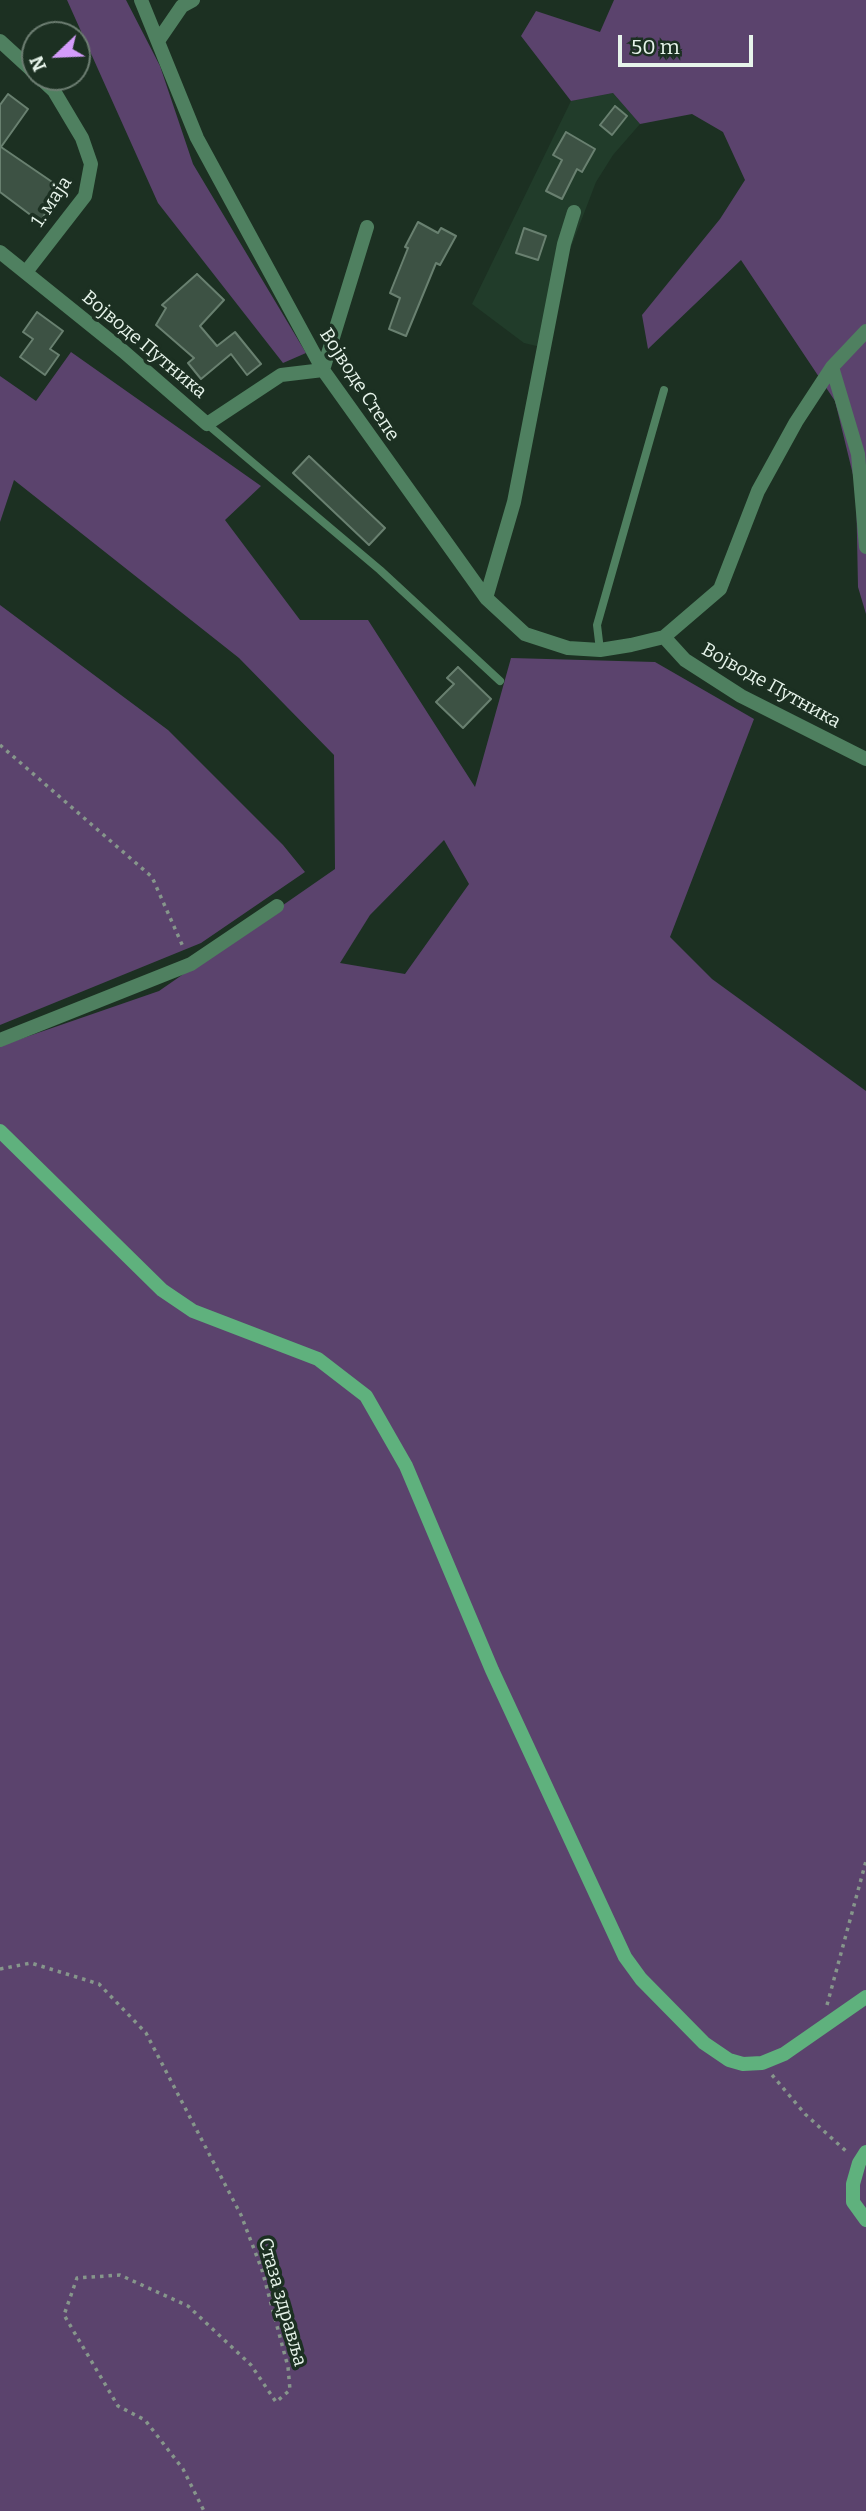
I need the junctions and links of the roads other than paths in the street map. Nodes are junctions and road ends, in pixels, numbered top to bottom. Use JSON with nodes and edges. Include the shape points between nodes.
{"nodes":[{"id":1,"x":141,"y":0,"type":"edge"},
{"id":2,"x":193,"y":0,"type":"edge"},
{"id":3,"x":0,"y":41,"type":"edge"},
{"id":4,"x":158,"y":41,"type":"junction"},
{"id":5,"x":21,"y":60,"type":"edge"},
{"id":6,"x":54,"y":91,"type":"edge"},
{"id":7,"x":574,"y":212,"type":"dead end"},
{"id":8,"x":367,"y":227,"type":"dead end"},
{"id":9,"x":0,"y":252,"type":"edge"},
{"id":10,"x":26,"y":272,"type":"junction"},
{"id":11,"x":866,"y":331,"type":"edge"},
{"id":12,"x":832,"y":367,"type":"junction"},
{"id":13,"x":323,"y":370,"type":"junction"},
{"id":14,"x":664,"y":390,"type":"dead end"},
{"id":15,"x":207,"y":424,"type":"junction"},
{"id":16,"x":866,"y":547,"type":"edge"},
{"id":17,"x":486,"y":598,"type":"junction"},
{"id":18,"x":664,"y":637,"type":"junction"},
{"id":19,"x":600,"y":650,"type":"junction"},
{"id":20,"x":500,"y":681,"type":"dead end"},
{"id":21,"x":866,"y":758,"type":"edge"},
{"id":22,"x":277,"y":906,"type":"dead end"},
{"id":23,"x":0,"y":1041,"type":"edge"},
{"id":24,"x":0,"y":1131,"type":"edge"},
{"id":25,"x":866,"y":1997,"type":"edge"},
{"id":26,"x":862,"y":2158,"type":"edge"},
{"id":27,"x":866,"y":2220,"type":"edge"}],
"edges":[{"from":1,"to":4,"type":"street","name":"Војводе Степе"},
{"from":2,"to":4,"type":"street","via":[[182,6]]},
{"from":3,"to":5,"type":"street"},
{"from":4,"to":13,"type":"street","name":"Војводе Степе","via":[[197,138]]},
{"from":6,"to":10,"type":"street","name":"1. маја","via":[[82,138],[91,164],[85,195]]},
{"from":7,"to":17,"type":"street","via":[[514,502]]},
{"from":8,"to":13,"type":"street"},
{"from":9,"to":10,"type":"street","name":"Војводе Путника"},
{"from":10,"to":15,"type":"street","name":"Војводе Путника"},
{"from":11,"to":12,"type":"street"},
{"from":12,"to":16,"type":"street","via":[[858,454]]},
{"from":12,"to":18,"type":"street","via":[[758,491],[720,589]]},
{"from":13,"to":15,"type":"street","name":"Војводе Путника","via":[[281,374]]},
{"from":13,"to":17,"type":"street","name":"Војводе Степе"},
{"from":14,"to":19,"type":"lane","via":[[597,625]]},
{"from":15,"to":20,"type":"lane","via":[[380,570]]},
{"from":17,"to":19,"type":"street","name":"Војводе Степе","via":[[525,634],[568,648]]},
{"from":18,"to":19,"type":"street","name":"Војводе Степе"},
{"from":18,"to":21,"type":"street","name":"Војводе Путника","via":[[685,660],[741,695]]},
{"from":22,"to":23,"type":"street","via":[[191,964]]},
{"from":24,"to":25,"type":"street","via":[[162,1290],[194,1311],[318,1359],[366,1396],[405,1466],[492,1670],[625,1957],[640,1979],[704,2042],[743,2064],[784,2054]]},
{"from":26,"to":27,"type":"street","via":[[853,2184],[853,2202]]}]}
